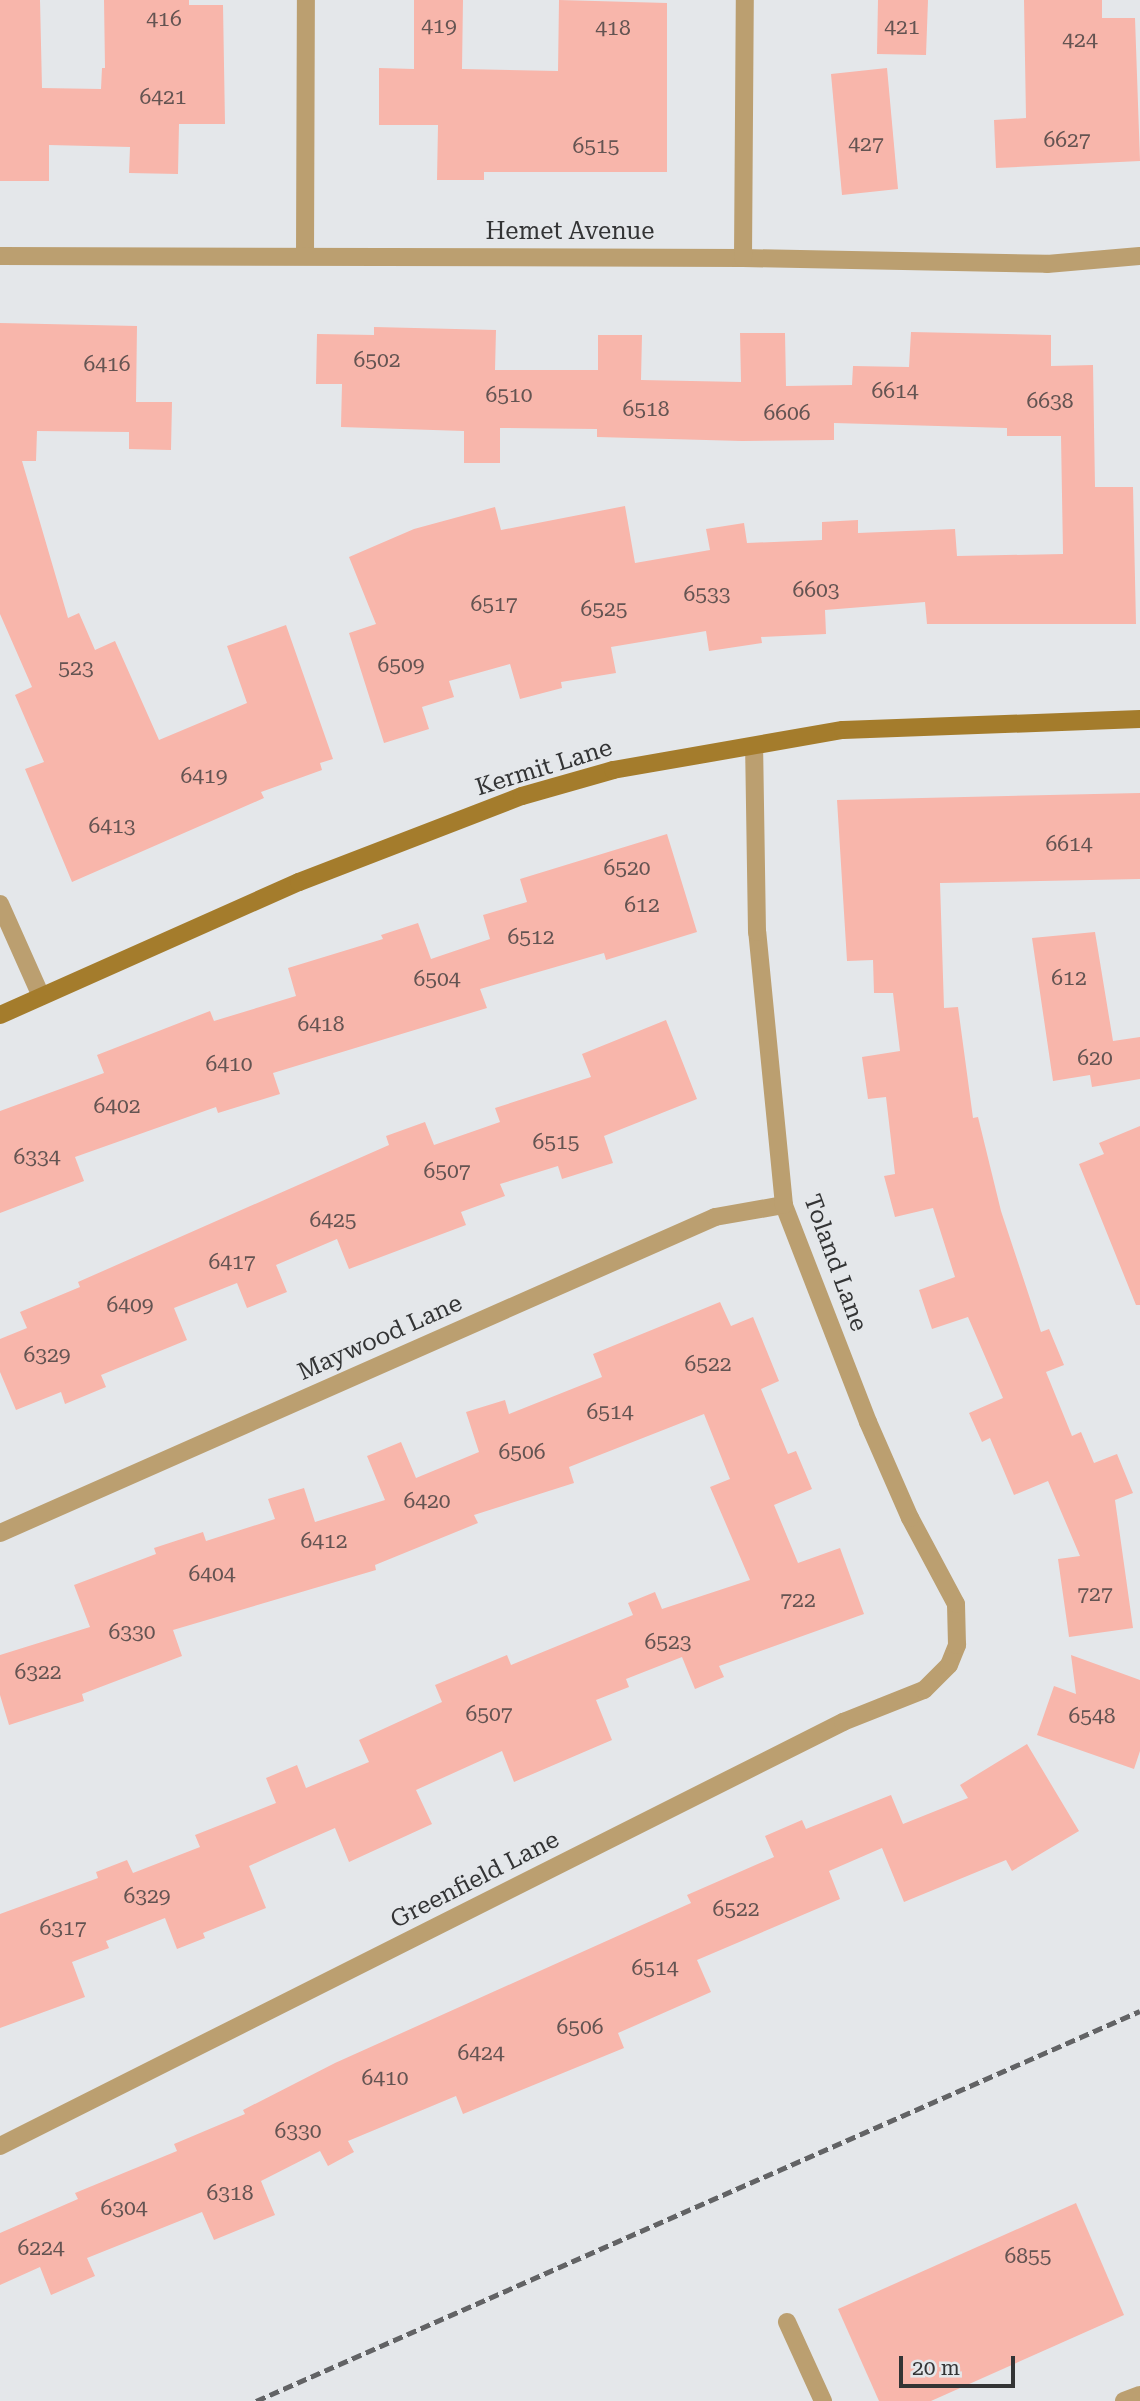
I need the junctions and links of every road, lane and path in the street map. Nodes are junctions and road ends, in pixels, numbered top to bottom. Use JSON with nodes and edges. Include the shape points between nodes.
{"nodes":[{"id":1,"x":306,"y":0,"type":"edge"},
{"id":2,"x":745,"y":0,"type":"edge"},
{"id":3,"x":305,"y":255,"type":"junction"},
{"id":4,"x":0,"y":256,"type":"edge"},
{"id":5,"x":1140,"y":256,"type":"edge"},
{"id":6,"x":744,"y":258,"type":"junction"},
{"id":7,"x":1140,"y":719,"type":"edge"},
{"id":8,"x":754,"y":747,"type":"junction"},
{"id":9,"x":0,"y":904,"type":"edge"},
{"id":10,"x":41,"y":996,"type":"junction"},
{"id":11,"x":0,"y":1015,"type":"edge"},
{"id":12,"x":785,"y":1205,"type":"junction"},
{"id":13,"x":0,"y":1533,"type":"edge"},
{"id":14,"x":957,"y":1645,"type":"joint"},
{"id":15,"x":0,"y":2146,"type":"edge"},
{"id":16,"x":787,"y":2322,"type":"dead end"},
{"id":17,"x":1140,"y":2395,"type":"edge"},
{"id":18,"x":823,"y":2401,"type":"edge"},
{"id":19,"x":1124,"y":2401,"type":"edge"}],
"edges":[{"from":1,"to":3,"type":"street"},
{"from":2,"to":6,"type":"street"},
{"from":3,"to":4,"type":"street","name":"Hemet Avenue"},
{"from":3,"to":6,"type":"street","name":"Hemet Avenue"},
{"from":5,"to":6,"type":"street","name":"Hemet Avenue","via":[[1048,264]]},
{"from":7,"to":8,"type":"street","name":"Kermit Lane","via":[[917,724],[843,730]]},
{"from":8,"to":10,"type":"street","name":"Kermit Lane","via":[[613,770],[522,796],[299,881]]},
{"from":8,"to":12,"type":"street","name":"Toland Lane","via":[[757,932]]},
{"from":9,"to":10,"type":"street"},
{"from":10,"to":11,"type":"street","name":"Kermit Lane"},
{"from":12,"to":13,"type":"street","name":"Maywood Lane","via":[[715,1217]]},
{"from":12,"to":14,"type":"street","name":"Toland Lane","via":[[868,1422],[910,1518],[956,1604]]},
{"from":14,"to":15,"type":"street","name":"Greenfield Lane","via":[[949,1665],[924,1690],[843,1721]]},
{"from":16,"to":18,"type":"street"},
{"from":17,"to":19,"type":"street"}]}
